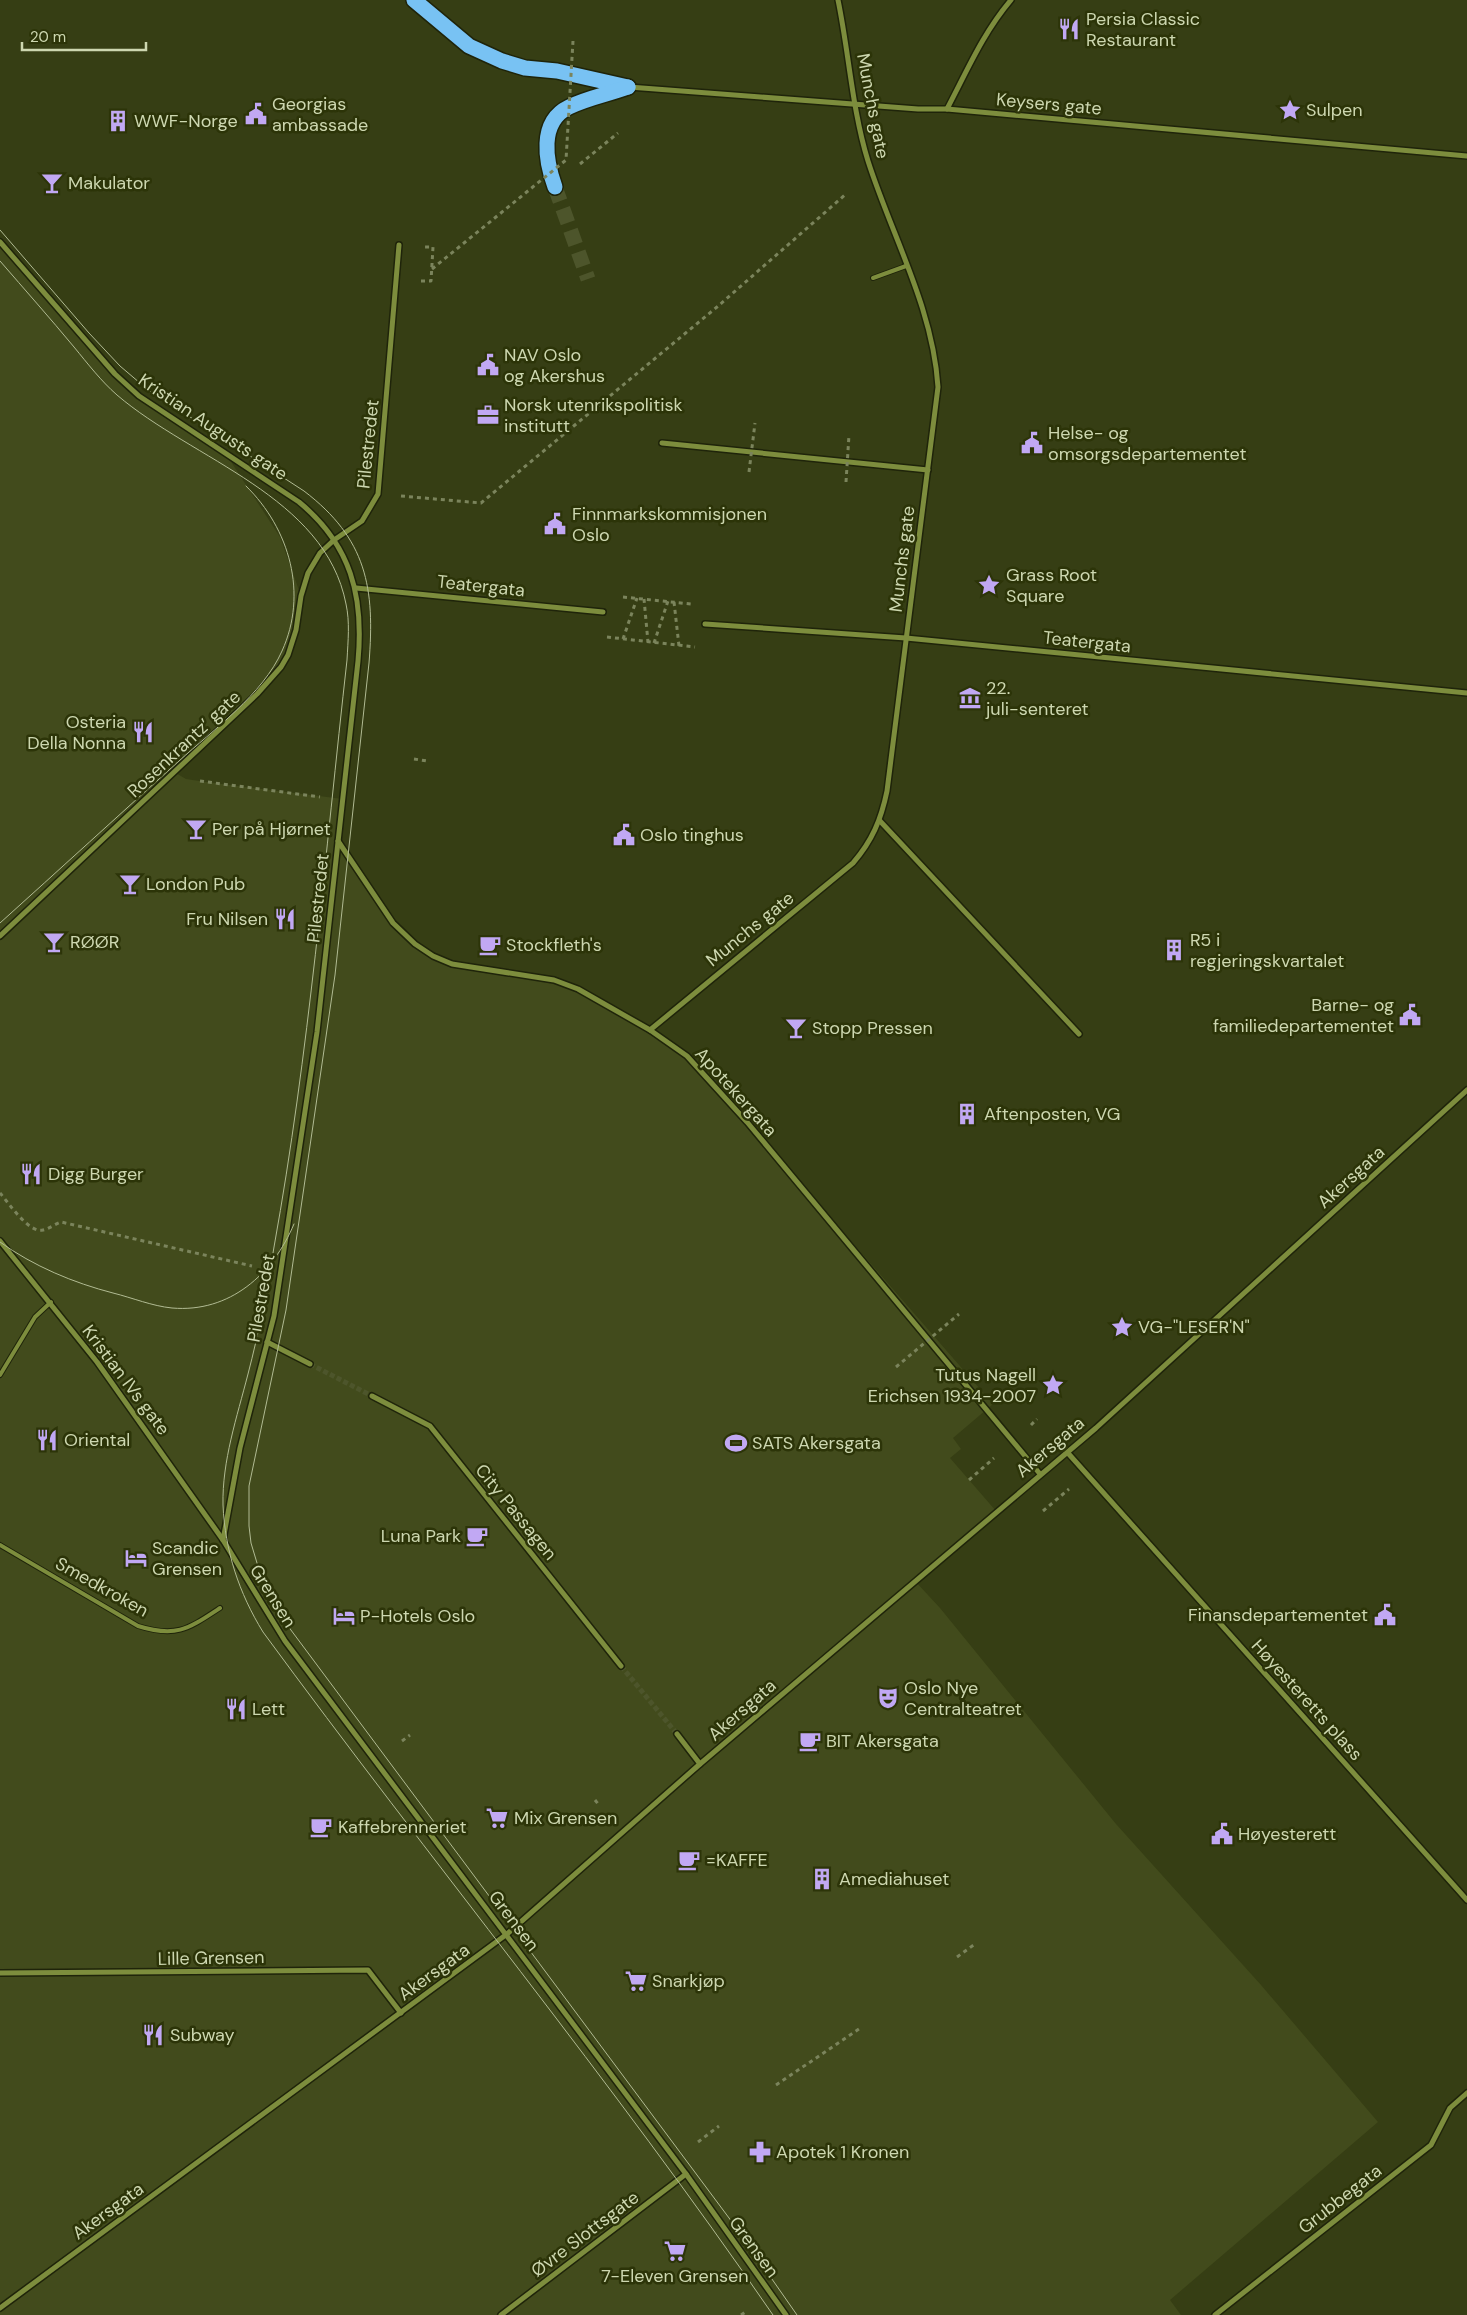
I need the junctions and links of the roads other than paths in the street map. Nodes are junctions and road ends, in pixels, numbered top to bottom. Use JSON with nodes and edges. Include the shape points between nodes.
{"nodes":[{"id":1,"x":414,"y":0,"type":"edge"},
{"id":2,"x":838,"y":0,"type":"edge"},
{"id":3,"x":1011,"y":0,"type":"edge"},
{"id":4,"x":628,"y":87,"type":"junction"},
{"id":5,"x":856,"y":104,"type":"junction"},
{"id":6,"x":947,"y":109,"type":"junction"},
{"id":7,"x":1467,"y":156,"type":"edge"},
{"id":8,"x":555,"y":187,"type":"tunnel mouth"},
{"id":9,"x":0,"y":242,"type":"edge"},
{"id":10,"x":399,"y":245,"type":"dead end"},
{"id":11,"x":906,"y":266,"type":"junction"},
{"id":12,"x":873,"y":278,"type":"dead end"},
{"id":13,"x":662,"y":443,"type":"dead end"},
{"id":14,"x":928,"y":470,"type":"junction"},
{"id":15,"x":334,"y":540,"type":"junction"},
{"id":16,"x":356,"y":588,"type":"junction"},
{"id":17,"x":603,"y":612,"type":"dead end"},
{"id":18,"x":705,"y":624,"type":"dead end"},
{"id":19,"x":906,"y":638,"type":"junction"},
{"id":20,"x":1467,"y":694,"type":"edge"},
{"id":21,"x":880,"y":821,"type":"junction"},
{"id":22,"x":338,"y":840,"type":"junction"},
{"id":23,"x":0,"y":936,"type":"edge"},
{"id":24,"x":650,"y":1030,"type":"junction"},
{"id":25,"x":1079,"y":1034,"type":"dead end"},
{"id":26,"x":1467,"y":1090,"type":"edge"},
{"id":27,"x":0,"y":1241,"type":"edge"},
{"id":28,"x":50,"y":1302,"type":"junction"},
{"id":29,"x":267,"y":1342,"type":"junction"},
{"id":30,"x":310,"y":1364,"type":"tunnel mouth"},
{"id":31,"x":0,"y":1375,"type":"edge"},
{"id":32,"x":372,"y":1396,"type":"tunnel mouth"},
{"id":33,"x":1067,"y":1452,"type":"junction"},
{"id":34,"x":1040,"y":1474,"type":"junction"},
{"id":35,"x":223,"y":1540,"type":"junction"},
{"id":36,"x":0,"y":1545,"type":"edge"},
{"id":37,"x":220,"y":1608,"type":"dead end"},
{"id":38,"x":621,"y":1666,"type":"tunnel mouth"},
{"id":39,"x":676,"y":1734,"type":"tunnel mouth"},
{"id":40,"x":700,"y":1764,"type":"junction"},
{"id":41,"x":1467,"y":1900,"type":"edge"},
{"id":42,"x":507,"y":1934,"type":"junction"},
{"id":43,"x":0,"y":1974,"type":"edge"},
{"id":44,"x":401,"y":2013,"type":"junction"},
{"id":45,"x":1467,"y":2093,"type":"edge"},
{"id":46,"x":686,"y":2174,"type":"junction"},
{"id":47,"x":0,"y":2308,"type":"edge"},
{"id":48,"x":501,"y":2315,"type":"edge"},
{"id":49,"x":786,"y":2315,"type":"edge"},
{"id":50,"x":1215,"y":2315,"type":"edge"}],
"edges":[{"from":1,"to":4,"type":"highway","via":[[469,46],[502,61]]},
{"from":2,"to":5,"type":"street","name":"Munchs gate"},
{"from":3,"to":6,"type":"street","via":[[994,20]]},
{"from":4,"to":5,"type":"street","name":"Keysers gate"},
{"from":4,"to":8,"type":"highway","via":[[567,108],[555,120],[546,141],[547,163]]},
{"from":5,"to":6,"type":"street","name":"Keysers gate"},
{"from":5,"to":11,"type":"street","name":"Munchs gate","via":[[868,161]]},
{"from":6,"to":7,"type":"street","name":"Keysers gate"},
{"from":9,"to":15,"type":"street","name":"Kristian Augusts gate","via":[[115,374],[139,396],[299,502],[317,516]]},
{"from":10,"to":15,"type":"street","name":"Pilestredet","via":[[378,494],[362,521]]},
{"from":11,"to":12,"type":"lane"},
{"from":11,"to":14,"type":"street","name":"Munchs gate","via":[[928,324],[936,357],[938,386]]},
{"from":13,"to":14,"type":"street"},
{"from":14,"to":19,"type":"street","name":"Munchs gate"},
{"from":15,"to":16,"type":"street","name":"Pilestredet"},
{"from":15,"to":23,"type":"street","name":"Rosenkrantz’ gate","via":[[320,553],[308,573],[296,630],[281,667],[257,694]]},
{"from":16,"to":17,"type":"street","name":"Teatergata"},
{"from":16,"to":22,"type":"street","name":"Pilestredet","via":[[360,643]]},
{"from":18,"to":19,"type":"street","name":"Teatergata"},
{"from":19,"to":20,"type":"street","name":"Teatergata"},
{"from":19,"to":21,"type":"street","name":"Munchs gate"},
{"from":21,"to":24,"type":"street","name":"Munchs gate","via":[[868,847],[853,863]]},
{"from":21,"to":25,"type":"street"},
{"from":22,"to":24,"type":"street","name":"Apotekergata","via":[[393,923],[433,956],[452,964],[554,980],[578,989]]},
{"from":22,"to":29,"type":"street","name":"Pilestredet","via":[[317,1032],[274,1316]]},
{"from":24,"to":34,"type":"street","name":"Apotekergata","via":[[687,1056],[710,1079]]},
{"from":26,"to":33,"type":"street","name":"Akersgata"},
{"from":27,"to":28,"type":"street","name":"Kristian IVs gate"},
{"from":28,"to":31,"type":"lane","via":[[35,1317]]},
{"from":28,"to":35,"type":"street","name":"Kristian IVs gate","via":[[143,1425]]},
{"from":29,"to":30,"type":"street"},
{"from":29,"to":35,"type":"street","name":"Pilestredet","via":[[240,1448]]},
{"from":32,"to":38,"type":"street","name":"City Passagen","via":[[430,1426]]},
{"from":33,"to":34,"type":"street","name":"Akersgata"},
{"from":33,"to":41,"type":"street","name":"Høyesteretts plass"},
{"from":34,"to":40,"type":"street","name":"Akersgata"},
{"from":35,"to":42,"type":"street","name":"Grensen","via":[[285,1640]]},
{"from":36,"to":37,"type":"lane","name":"Smedkroken","via":[[138,1626],[159,1632],[179,1631]]},
{"from":39,"to":40,"type":"street"},
{"from":40,"to":42,"type":"street","name":"Akersgata"},
{"from":42,"to":44,"type":"street","name":"Akersgata"},
{"from":42,"to":46,"type":"street","name":"Grensen"},
{"from":43,"to":44,"type":"street","name":"Lille Grensen","via":[[368,1970]]},
{"from":44,"to":47,"type":"street","name":"Akersgata"},
{"from":45,"to":50,"type":"street","name":"Grubbegata","via":[[1450,2108],[1432,2145]]},
{"from":46,"to":48,"type":"street","name":"Øvre Slottsgate"},
{"from":46,"to":49,"type":"street","name":"Grensen"}]}
